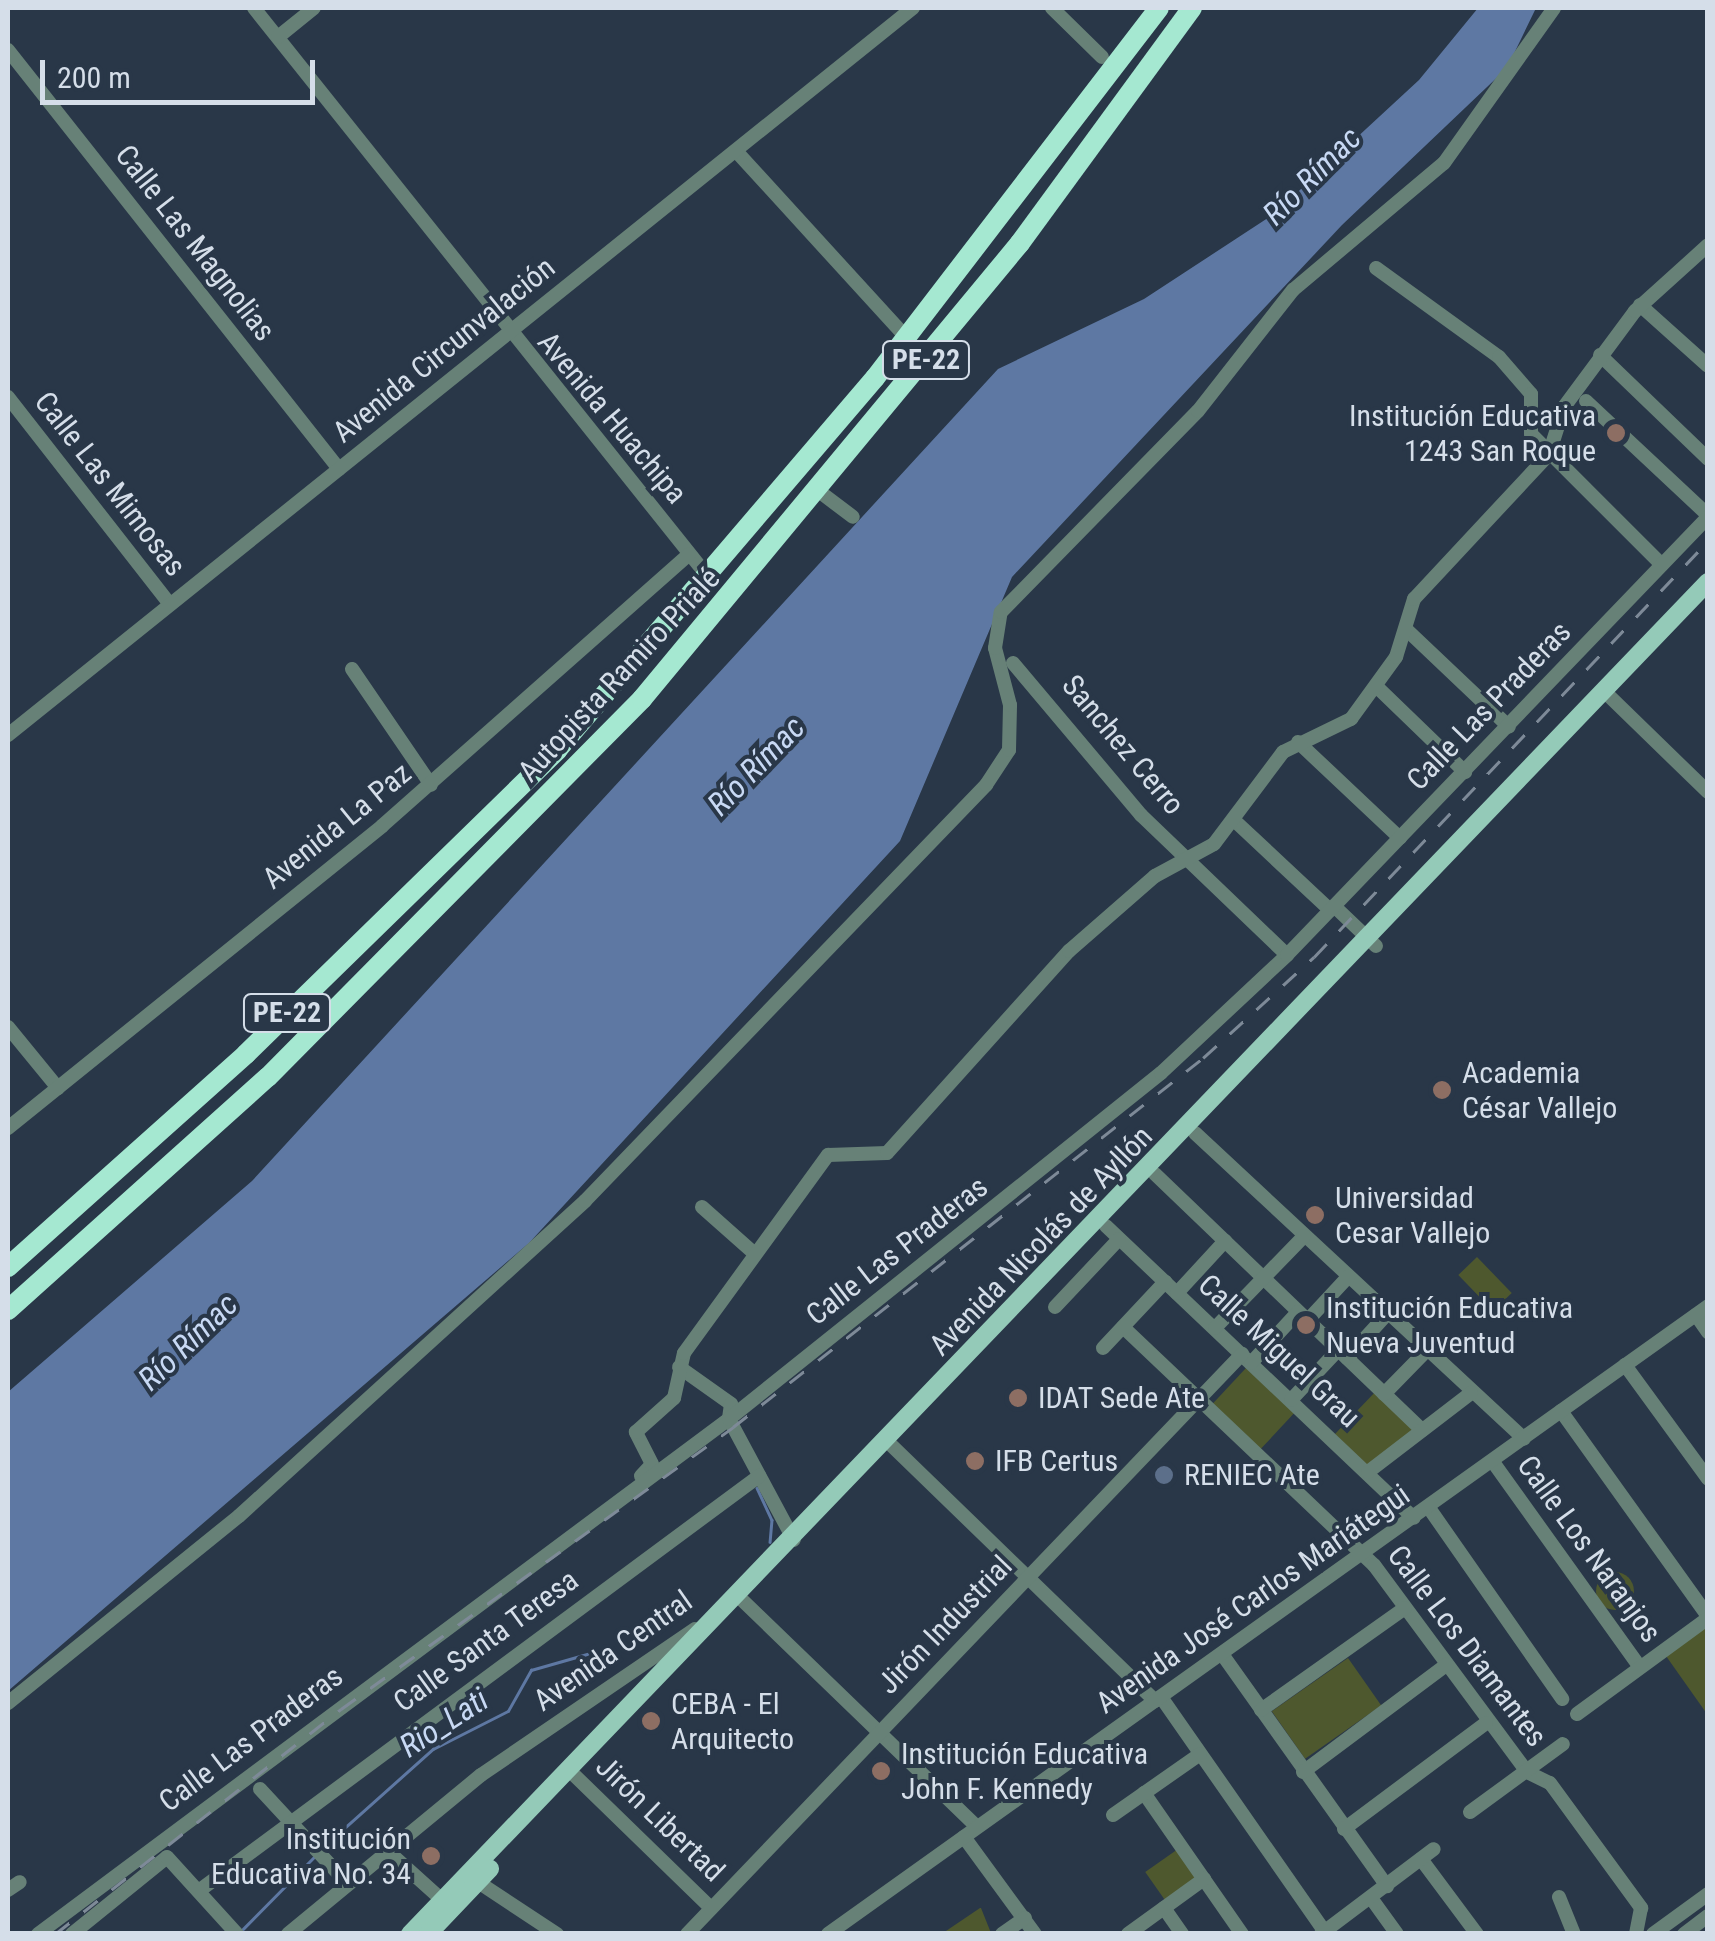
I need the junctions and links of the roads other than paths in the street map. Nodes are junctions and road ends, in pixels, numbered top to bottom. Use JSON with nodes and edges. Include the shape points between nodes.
{"nodes":[{"id":1,"x":254,"y":8,"type":"edge"},
{"id":2,"x":314,"y":8,"type":"edge"},
{"id":3,"x":913,"y":8,"type":"edge"},
{"id":4,"x":1052,"y":8,"type":"edge"},
{"id":5,"x":1159,"y":8,"type":"edge"},
{"id":6,"x":1192,"y":8,"type":"edge"},
{"id":7,"x":1554,"y":8,"type":"edge"},
{"id":8,"x":278,"y":37,"type":"junction"},
{"id":9,"x":8,"y":50,"type":"edge"},
{"id":10,"x":1102,"y":56,"type":"dead end"},
{"id":11,"x":736,"y":151,"type":"junction"},
{"id":12,"x":1708,"y":245,"type":"edge"},
{"id":13,"x":1376,"y":268,"type":"dead end"},
{"id":14,"x":1640,"y":305,"type":"junction"},
{"id":15,"x":508,"y":335,"type":"junction"},
{"id":16,"x":907,"y":338,"type":"junction"},
{"id":17,"x":1600,"y":356,"type":"junction"},
{"id":18,"x":1708,"y":366,"type":"edge"},
{"id":19,"x":1580,"y":396,"type":"junction"},
{"id":20,"x":8,"y":397,"type":"edge"},
{"id":21,"x":1549,"y":454,"type":"junction"},
{"id":22,"x":1708,"y":459,"type":"edge"},
{"id":23,"x":340,"y":469,"type":"junction"},
{"id":24,"x":820,"y":492,"type":"junction"},
{"id":25,"x":1708,"y":516,"type":"edge"},
{"id":26,"x":853,"y":517,"type":"dead end"},
{"id":27,"x":689,"y":554,"type":"junction"},
{"id":28,"x":1662,"y":566,"type":"junction"},
{"id":29,"x":709,"y":578,"type":"junction"},
{"id":30,"x":1708,"y":582,"type":"edge"},
{"id":31,"x":1708,"y":598,"type":"edge"},
{"id":32,"x":170,"y":604,"type":"junction"},
{"id":33,"x":1408,"y":631,"type":"junction"},
{"id":34,"x":1013,"y":662,"type":"dead end"},
{"id":35,"x":352,"y":669,"type":"dead end"},
{"id":36,"x":1376,"y":686,"type":"junction"},
{"id":37,"x":1607,"y":696,"type":"junction"},
{"id":38,"x":642,"y":698,"type":"junction"},
{"id":39,"x":11,"y":726,"type":"edge"},
{"id":40,"x":1510,"y":727,"type":"junction"},
{"id":41,"x":1298,"y":742,"type":"junction"},
{"id":42,"x":1465,"y":772,"type":"junction"},
{"id":43,"x":431,"y":785,"type":"junction"},
{"id":44,"x":1708,"y":792,"type":"edge"},
{"id":45,"x":1236,"y":822,"type":"junction"},
{"id":46,"x":1400,"y":838,"type":"junction"},
{"id":47,"x":1191,"y":864,"type":"junction"},
{"id":48,"x":1332,"y":908,"type":"junction"},
{"id":49,"x":1372,"y":942,"type":"junction"},
{"id":50,"x":1287,"y":955,"type":"junction"},
{"id":51,"x":8,"y":1028,"type":"edge"},
{"id":52,"x":58,"y":1088,"type":"junction"},
{"id":53,"x":8,"y":1128,"type":"edge"},
{"id":54,"x":1195,"y":1133,"type":"junction"},
{"id":55,"x":1155,"y":1174,"type":"junction"},
{"id":56,"x":702,"y":1207,"type":"dead end"},
{"id":57,"x":1112,"y":1232,"type":"junction"},
{"id":58,"x":1304,"y":1236,"type":"junction"},
{"id":59,"x":1224,"y":1240,"type":"junction"},
{"id":60,"x":755,"y":1254,"type":"junction"},
{"id":61,"x":8,"y":1267,"type":"edge"},
{"id":62,"x":1263,"y":1278,"type":"junction"},
{"id":63,"x":1348,"y":1278,"type":"junction"},
{"id":64,"x":1165,"y":1282,"type":"junction"},
{"id":65,"x":1177,"y":1293,"type":"junction"},
{"id":66,"x":1055,"y":1307,"type":"dead end"},
{"id":67,"x":8,"y":1310,"type":"edge"},
{"id":68,"x":1702,"y":1310,"type":"edge"},
{"id":69,"x":1388,"y":1314,"type":"junction"},
{"id":70,"x":1303,"y":1316,"type":"junction"},
{"id":71,"x":1122,"y":1327,"type":"junction"},
{"id":72,"x":1214,"y":1328,"type":"junction"},
{"id":73,"x":1708,"y":1332,"type":"edge"},
{"id":74,"x":1102,"y":1348,"type":"dead end"},
{"id":75,"x":1426,"y":1351,"type":"junction"},
{"id":76,"x":1342,"y":1354,"type":"junction"},
{"id":77,"x":1247,"y":1359,"type":"junction"},
{"id":78,"x":1625,"y":1365,"type":"junction"},
{"id":79,"x":679,"y":1367,"type":"junction"},
{"id":80,"x":1471,"y":1393,"type":"junction"},
{"id":81,"x":1384,"y":1394,"type":"junction"},
{"id":82,"x":1199,"y":1399,"type":"junction"},
{"id":83,"x":1290,"y":1400,"type":"junction"},
{"id":84,"x":1561,"y":1411,"type":"junction"},
{"id":85,"x":729,"y":1419,"type":"junction"},
{"id":86,"x":1422,"y":1430,"type":"junction"},
{"id":87,"x":1524,"y":1439,"type":"junction"},
{"id":88,"x":891,"y":1444,"type":"junction"},
{"id":89,"x":1493,"y":1462,"type":"junction"},
{"id":90,"x":1368,"y":1472,"type":"junction"},
{"id":91,"x":758,"y":1476,"type":"junction"},
{"id":92,"x":1708,"y":1480,"type":"edge"},
{"id":93,"x":1429,"y":1508,"type":"junction"},
{"id":94,"x":1414,"y":1518,"type":"junction"},
{"id":95,"x":587,"y":1522,"type":"junction"},
{"id":96,"x":794,"y":1540,"type":"junction"},
{"id":97,"x":1362,"y":1554,"type":"junction"},
{"id":98,"x":1030,"y":1577,"type":"junction"},
{"id":99,"x":740,"y":1600,"type":"junction"},
{"id":100,"x":1405,"y":1608,"type":"junction"},
{"id":101,"x":1708,"y":1617,"type":"edge"},
{"id":102,"x":1222,"y":1654,"type":"junction"},
{"id":103,"x":1446,"y":1666,"type":"junction"},
{"id":104,"x":1640,"y":1667,"type":"junction"},
{"id":105,"x":1158,"y":1699,"type":"junction"},
{"id":106,"x":1562,"y":1699,"type":"dead end"},
{"id":107,"x":8,"y":1702,"type":"edge"},
{"id":108,"x":1261,"y":1710,"type":"junction"},
{"id":109,"x":1577,"y":1714,"type":"dead end"},
{"id":110,"x":1486,"y":1723,"type":"junction"},
{"id":111,"x":880,"y":1734,"type":"junction"},
{"id":112,"x":1563,"y":1744,"type":"dead end"},
{"id":113,"x":1200,"y":1754,"type":"junction"},
{"id":114,"x":1303,"y":1772,"type":"junction"},
{"id":115,"x":1528,"y":1772,"type":"junction"},
{"id":116,"x":573,"y":1773,"type":"junction"},
{"id":117,"x":260,"y":1788,"type":"dead end"},
{"id":118,"x":1144,"y":1793,"type":"junction"},
{"id":119,"x":1470,"y":1812,"type":"dead end"},
{"id":120,"x":1113,"y":1815,"type":"dead end"},
{"id":121,"x":289,"y":1819,"type":"junction"},
{"id":122,"x":1344,"y":1829,"type":"junction"},
{"id":123,"x":971,"y":1832,"type":"junction"},
{"id":124,"x":1434,"y":1849,"type":"dead end"},
{"id":125,"x":391,"y":1854,"type":"dead end"},
{"id":126,"x":1421,"y":1859,"type":"junction"},
{"id":127,"x":1204,"y":1878,"type":"junction"},
{"id":128,"x":478,"y":1882,"type":"junction"},
{"id":129,"x":347,"y":1884,"type":"junction"},
{"id":130,"x":1387,"y":1886,"type":"junction"},
{"id":131,"x":200,"y":1890,"type":"junction"},
{"id":132,"x":1708,"y":1894,"type":"edge"},
{"id":133,"x":1559,"y":1897,"type":"dead end"},
{"id":134,"x":1371,"y":1898,"type":"junction"},
{"id":135,"x":442,"y":1900,"type":"junction"},
{"id":136,"x":712,"y":1908,"type":"junction"},
{"id":137,"x":1164,"y":1908,"type":"junction"},
{"id":138,"x":1708,"y":1916,"type":"edge"},
{"id":139,"x":1024,"y":1918,"type":"junction"},
{"id":140,"x":1322,"y":1932,"type":"edge"},
{"id":141,"x":829,"y":1933,"type":"edge"},
{"id":142,"x":38,"y":1934,"type":"edge"},
{"id":143,"x":72,"y":1934,"type":"edge"},
{"id":144,"x":237,"y":1934,"type":"edge"},
{"id":145,"x":288,"y":1934,"type":"edge"},
{"id":146,"x":410,"y":1934,"type":"edge"},
{"id":147,"x":428,"y":1934,"type":"edge"},
{"id":148,"x":557,"y":1934,"type":"edge"},
{"id":149,"x":687,"y":1934,"type":"edge"},
{"id":150,"x":1002,"y":1934,"type":"edge"},
{"id":151,"x":1035,"y":1934,"type":"edge"},
{"id":152,"x":1128,"y":1934,"type":"edge"},
{"id":153,"x":1182,"y":1934,"type":"edge"},
{"id":154,"x":1242,"y":1934,"type":"edge"},
{"id":155,"x":1397,"y":1934,"type":"edge"},
{"id":156,"x":1477,"y":1934,"type":"edge"},
{"id":157,"x":1574,"y":1934,"type":"edge"},
{"id":158,"x":1636,"y":1934,"type":"edge"},
{"id":159,"x":1653,"y":1934,"type":"edge"},
{"id":160,"x":1684,"y":1934,"type":"edge"}],
"edges":[{"from":1,"to":8,"type":"street","name":"Avenida Huachipa"},
{"from":2,"to":8,"type":"street"},
{"from":3,"to":11,"type":"street","name":"Avenida Circunvalación"},
{"from":4,"to":10,"type":"street"},
{"from":5,"to":16,"type":"highway","name":"Autopista Ramiro Prialé","number":"PE-22"},
{"from":6,"to":24,"type":"highway","name":"Autopista Ramiro Prialé","number":"PE-22"},
{"from":7,"to":107,"type":"street","via":[[1444,164],[1293,290],[1184,426],[1002,612],[994,648],[1010,705],[1009,750],[986,785],[585,1201],[239,1516]]},
{"from":8,"to":15,"type":"street","name":"Avenida Huachipa"},
{"from":9,"to":23,"type":"street","name":"Calle Las Magnolias"},
{"from":11,"to":15,"type":"street","name":"Avenida Circunvalación"},
{"from":11,"to":16,"type":"street"},
{"from":12,"to":14,"type":"street"},
{"from":13,"to":21,"type":"street","via":[[1499,356],[1531,394],[1529,428]]},
{"from":14,"to":17,"type":"street"},
{"from":14,"to":18,"type":"street"},
{"from":15,"to":23,"type":"street","name":"Avenida Circunvalación"},
{"from":15,"to":27,"type":"street","name":"Avenida Huachipa"},
{"from":16,"to":29,"type":"highway","name":"Autopista Ramiro Prialé","number":"PE-22"},
{"from":17,"to":19,"type":"street"},
{"from":17,"to":22,"type":"street"},
{"from":19,"to":21,"type":"street"},
{"from":19,"to":25,"type":"street"},
{"from":20,"to":32,"type":"street","name":"Calle Las Mimosas"},
{"from":21,"to":28,"type":"street"},
{"from":21,"to":33,"type":"street","via":[[1414,600]]},
{"from":23,"to":32,"type":"street","name":"Avenida Circunvalación"},
{"from":24,"to":26,"type":"street"},
{"from":24,"to":38,"type":"highway","name":"Autopista Ramiro Prialé","number":"PE-22"},
{"from":25,"to":28,"type":"street","name":"Calle Las Praderas"},
{"from":27,"to":29,"type":"street","name":"Avenida Huachipa"},
{"from":27,"to":43,"type":"street","name":"Avenida La Paz"},
{"from":28,"to":40,"type":"street","name":"Calle Las Praderas"},
{"from":29,"to":38,"type":"highway","via":[[711,603]]},
{"from":29,"to":61,"type":"highway","name":"Autopista Ramiro Prialé","number":"PE-22","via":[[558,749],[246,1054]]},
{"from":30,"to":37,"type":"main road","name":"Avenida Nicolás de Ayllón"},
{"from":31,"to":37,"type":"main road","name":"Avenida Nicolás de Ayllón"},
{"from":32,"to":39,"type":"street","name":"Avenida Circunvalación"},
{"from":33,"to":36,"type":"street"},
{"from":33,"to":40,"type":"street"},
{"from":34,"to":47,"type":"street","name":"Sanchez Cerro"},
{"from":35,"to":43,"type":"street"},
{"from":36,"to":41,"type":"street","via":[[1338,729]]},
{"from":36,"to":42,"type":"street"},
{"from":37,"to":44,"type":"street"},
{"from":37,"to":49,"type":"main road","name":"Avenida Nicolás de Ayllón"},
{"from":38,"to":67,"type":"highway","name":"Autopista Ramiro Prialé","number":"PE-22","via":[[268,1077]]},
{"from":40,"to":42,"type":"street","name":"Calle Las Praderas"},
{"from":41,"to":45,"type":"street","via":[[1266,771]]},
{"from":41,"to":46,"type":"street"},
{"from":42,"to":46,"type":"street","name":"Calle Las Praderas"},
{"from":43,"to":52,"type":"street","name":"Avenida La Paz"},
{"from":45,"to":47,"type":"street"},
{"from":45,"to":48,"type":"street"},
{"from":46,"to":48,"type":"street","name":"Calle Las Praderas"},
{"from":47,"to":50,"type":"street","name":"Sanchez Cerro"},
{"from":47,"to":60,"type":"street","via":[[1155,876],[1069,951],[887,1153],[828,1155]]},
{"from":48,"to":49,"type":"street"},
{"from":48,"to":50,"type":"street","name":"Calle Las Praderas"},
{"from":49,"to":54,"type":"main road","name":"Avenida Nicolás de Ayllón"},
{"from":49,"to":88,"type":"main road","name":"Avenida Nicolás de Ayllón"},
{"from":50,"to":85,"type":"street","name":"Calle Las Praderas","via":[[1106,1119]]},
{"from":51,"to":52,"type":"street"},
{"from":52,"to":53,"type":"street","name":"Avenida La Paz"},
{"from":54,"to":55,"type":"main road","name":"Avenida Nicolás de Ayllón"},
{"from":54,"to":58,"type":"street"},
{"from":55,"to":57,"type":"main road","name":"Avenida Nicolás de Ayllón"},
{"from":55,"to":59,"type":"street"},
{"from":56,"to":60,"type":"street"},
{"from":57,"to":64,"type":"street","name":"Calle Miguel Grau"},
{"from":57,"to":66,"type":"street"},
{"from":57,"to":88,"type":"main road","name":"Avenida Nicolás de Ayllón"},
{"from":58,"to":62,"type":"street"},
{"from":58,"to":63,"type":"street"},
{"from":59,"to":62,"type":"street"},
{"from":59,"to":65,"type":"street"},
{"from":60,"to":79,"type":"street"},
{"from":62,"to":70,"type":"street"},
{"from":62,"to":72,"type":"street"},
{"from":63,"to":69,"type":"street"},
{"from":63,"to":70,"type":"street","name":"Jirón Industrial"},
{"from":64,"to":65,"type":"street","name":"Calle Miguel Grau"},
{"from":64,"to":71,"type":"street"},
{"from":65,"to":72,"type":"street","name":"Calle Miguel Grau"},
{"from":68,"to":73,"type":"street"},
{"from":68,"to":78,"type":"street","name":"Avenida José Carlos Mariátegui"},
{"from":69,"to":75,"type":"street"},
{"from":69,"to":76,"type":"street"},
{"from":70,"to":76,"type":"street"},
{"from":70,"to":77,"type":"street","name":"Jirón Industrial"},
{"from":71,"to":74,"type":"street"},
{"from":71,"to":82,"type":"street","name":"Calle Los Diamantes"},
{"from":72,"to":77,"type":"street","name":"Calle Miguel Grau"},
{"from":75,"to":80,"type":"street"},
{"from":75,"to":81,"type":"street"},
{"from":76,"to":81,"type":"street"},
{"from":76,"to":83,"type":"street"},
{"from":77,"to":82,"type":"street","name":"Jirón Industrial"},
{"from":77,"to":83,"type":"street","name":"Calle Miguel Grau"},
{"from":78,"to":84,"type":"street","name":"Avenida José Carlos Mariátegui"},
{"from":78,"to":92,"type":"street"},
{"from":79,"to":85,"type":"street","via":[[722,1394]]},
{"from":79,"to":95,"type":"street","via":[[674,1398],[634,1436],[651,1467]]},
{"from":80,"to":86,"type":"street"},
{"from":80,"to":87,"type":"street"},
{"from":81,"to":86,"type":"street"},
{"from":82,"to":97,"type":"street","name":"Calle Los Diamantes"},
{"from":82,"to":98,"type":"street","name":"Jirón Industrial"},
{"from":83,"to":90,"type":"street","name":"Calle Miguel Grau"},
{"from":84,"to":87,"type":"street","name":"Avenida José Carlos Mariátegui"},
{"from":84,"to":101,"type":"street"},
{"from":85,"to":91,"type":"street"},
{"from":85,"to":95,"type":"street","name":"Calle Las Praderas"},
{"from":86,"to":90,"type":"street"},
{"from":87,"to":89,"type":"street","name":"Avenida José Carlos Mariátegui"},
{"from":88,"to":96,"type":"main road","name":"Avenida Nicolás de Ayllón"},
{"from":88,"to":98,"type":"street"},
{"from":88,"to":99,"type":"main road","name":"Avenida Nicolás de Ayllón"},
{"from":89,"to":93,"type":"street","name":"Avenida José Carlos Mariátegui"},
{"from":89,"to":104,"type":"street","name":"Calle Los Naranjos"},
{"from":90,"to":94,"type":"street","name":"Calle Miguel Grau"},
{"from":91,"to":96,"type":"street"},
{"from":91,"to":121,"type":"street","name":"Calle Santa Teresa"},
{"from":93,"to":94,"type":"street","name":"Avenida José Carlos Mariátegui"},
{"from":93,"to":106,"type":"street"},
{"from":94,"to":97,"type":"street","name":"Avenida José Carlos Mariátegui"},
{"from":95,"to":142,"type":"street","name":"Calle Las Praderas"},
{"from":96,"to":99,"type":"main road","name":"Avenida Nicolás de Ayllón"},
{"from":97,"to":100,"type":"street","name":"Calle Los Diamantes"},
{"from":97,"to":102,"type":"street","name":"Avenida José Carlos Mariátegui"},
{"from":98,"to":105,"type":"street"},
{"from":98,"to":111,"type":"street","name":"Jirón Industrial"},
{"from":99,"to":111,"type":"street"},
{"from":99,"to":116,"type":"main road","name":"Avenida Nicolás de Ayllón"},
{"from":99,"to":129,"type":"street","name":"Avenida Central","via":[[481,1775]]},
{"from":100,"to":103,"type":"street","name":"Calle Los Diamantes"},
{"from":100,"to":108,"type":"street"},
{"from":101,"to":104,"type":"street"},
{"from":102,"to":105,"type":"street","name":"Avenida José Carlos Mariátegui"},
{"from":102,"to":108,"type":"street"},
{"from":103,"to":110,"type":"street","name":"Calle Los Diamantes"},
{"from":103,"to":114,"type":"street"},
{"from":104,"to":109,"type":"street"},
{"from":105,"to":113,"type":"street"},
{"from":105,"to":123,"type":"street","name":"Avenida José Carlos Mariátegui"},
{"from":108,"to":114,"type":"street"},
{"from":110,"to":115,"type":"street","name":"Calle Los Diamantes"},
{"from":110,"to":122,"type":"street"},
{"from":111,"to":123,"type":"street"},
{"from":111,"to":136,"type":"street","name":"Jirón Industrial"},
{"from":112,"to":115,"type":"street"},
{"from":113,"to":118,"type":"street"},
{"from":113,"to":140,"type":"street"},
{"from":114,"to":122,"type":"street"},
{"from":115,"to":119,"type":"street"},
{"from":115,"to":158,"type":"street","name":"Calle Los Diamantes","via":[[1550,1783],[1641,1908]]},
{"from":116,"to":128,"type":"main road","name":"Avenida Nicolás de Ayllón"},
{"from":116,"to":135,"type":"main road","name":"Avenida Nicolás de Ayllón"},
{"from":116,"to":136,"type":"street","name":"Jirón Libertad"},
{"from":117,"to":121,"type":"street"},
{"from":118,"to":120,"type":"street"},
{"from":118,"to":127,"type":"street"},
{"from":121,"to":129,"type":"street"},
{"from":121,"to":131,"type":"street","name":"Calle Santa Teresa"},
{"from":122,"to":130,"type":"street"},
{"from":123,"to":139,"type":"street"},
{"from":123,"to":141,"type":"street","name":"Avenida José Carlos Mariátegui"},
{"from":124,"to":126,"type":"street"},
{"from":125,"to":135,"type":"street"},
{"from":126,"to":130,"type":"street"},
{"from":126,"to":156,"type":"street"},
{"from":127,"to":137,"type":"street"},
{"from":127,"to":154,"type":"street"},
{"from":128,"to":147,"type":"main road","name":"Avenida Nicolás de Ayllón"},
{"from":128,"to":148,"type":"street"},
{"from":129,"to":145,"type":"street","name":"Avenida Central"},
{"from":130,"to":134,"type":"street"},
{"from":131,"to":143,"type":"street","via":[[167,1857]]},
{"from":131,"to":144,"type":"street"},
{"from":132,"to":159,"type":"street"},
{"from":133,"to":157,"type":"street"},
{"from":134,"to":140,"type":"street"},
{"from":134,"to":155,"type":"street"},
{"from":135,"to":146,"type":"main road","name":"Avenida Nicolás de Ayllón"},
{"from":136,"to":149,"type":"street","name":"Jirón Industrial"},
{"from":137,"to":152,"type":"street"},
{"from":137,"to":153,"type":"street"},
{"from":138,"to":160,"type":"street"},
{"from":139,"to":150,"type":"street"},
{"from":139,"to":151,"type":"street"}]}
